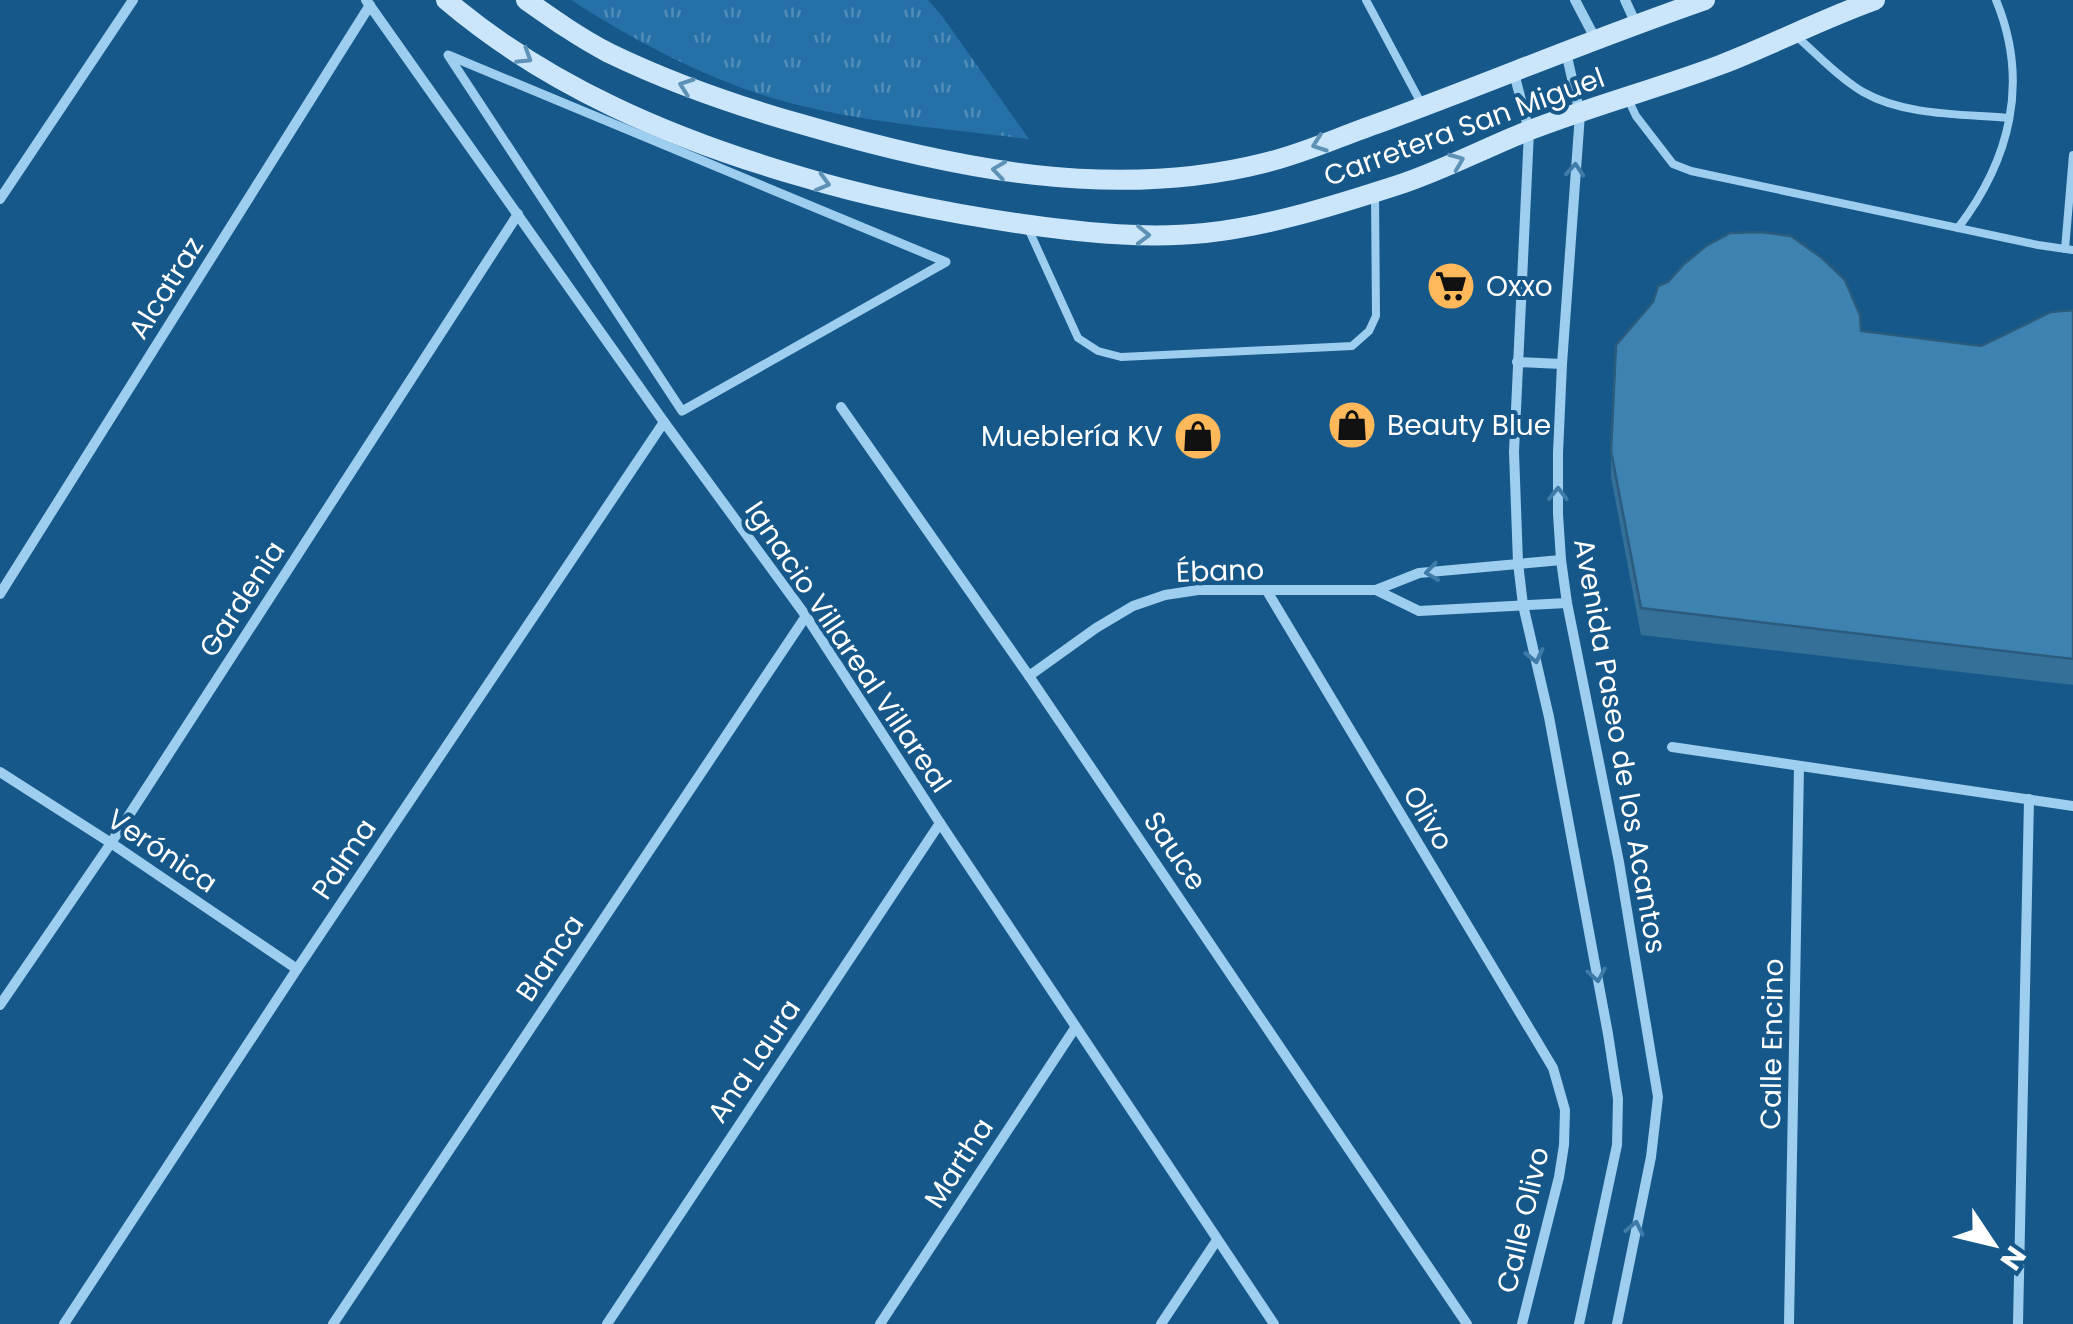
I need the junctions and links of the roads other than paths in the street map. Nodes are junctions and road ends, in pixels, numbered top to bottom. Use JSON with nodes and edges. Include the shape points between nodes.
{"nodes":[{"id":1,"x":133,"y":0,"type":"edge"},
{"id":2,"x":446,"y":0,"type":"edge"},
{"id":3,"x":526,"y":0,"type":"edge"},
{"id":4,"x":1366,"y":0,"type":"edge"},
{"id":5,"x":1575,"y":0,"type":"edge"},
{"id":6,"x":1625,"y":0,"type":"edge"},
{"id":7,"x":1705,"y":0,"type":"edge"},
{"id":8,"x":1875,"y":0,"type":"edge"},
{"id":9,"x":1996,"y":0,"type":"edge"},
{"id":10,"x":368,"y":3,"type":"edge"},
{"id":11,"x":1636,"y":24,"type":"junction"},
{"id":12,"x":1793,"y":34,"type":"junction"},
{"id":13,"x":1596,"y":40,"type":"junction"},
{"id":14,"x":1566,"y":52,"type":"junction"},
{"id":15,"x":1514,"y":73,"type":"junction"},
{"id":16,"x":1627,"y":97,"type":"junction"},
{"id":17,"x":1423,"y":107,"type":"junction"},
{"id":18,"x":1580,"y":114,"type":"junction"},
{"id":19,"x":2010,"y":118,"type":"junction"},
{"id":20,"x":1529,"y":131,"type":"junction"},
{"id":21,"x":2073,"y":156,"type":"edge"},
{"id":22,"x":1375,"y":191,"type":"junction"},
{"id":23,"x":0,"y":199,"type":"edge"},
{"id":24,"x":518,"y":214,"type":"junction"},
{"id":25,"x":1026,"y":225,"type":"junction"},
{"id":26,"x":1958,"y":228,"type":"junction"},
{"id":27,"x":2069,"y":249,"type":"edge"},
{"id":28,"x":946,"y":262,"type":"joint"},
{"id":29,"x":1517,"y":362,"type":"junction"},
{"id":30,"x":1562,"y":364,"type":"junction"},
{"id":31,"x":841,"y":407,"type":"dead end"},
{"id":32,"x":664,"y":422,"type":"junction"},
{"id":33,"x":1560,"y":560,"type":"junction"},
{"id":34,"x":1518,"y":563,"type":"junction"},
{"id":35,"x":1376,"y":590,"type":"junction"},
{"id":36,"x":1267,"y":591,"type":"junction"},
{"id":37,"x":0,"y":594,"type":"edge"},
{"id":38,"x":1567,"y":603,"type":"junction"},
{"id":39,"x":1523,"y":604,"type":"junction"},
{"id":40,"x":806,"y":616,"type":"junction"},
{"id":41,"x":1029,"y":676,"type":"junction"},
{"id":42,"x":1672,"y":747,"type":"dead end"},
{"id":43,"x":1799,"y":766,"type":"junction"},
{"id":44,"x":0,"y":772,"type":"edge"},
{"id":45,"x":2029,"y":799,"type":"junction"},
{"id":46,"x":2073,"y":806,"type":"edge"},
{"id":47,"x":940,"y":823,"type":"junction"},
{"id":48,"x":111,"y":844,"type":"junction"},
{"id":49,"x":297,"y":969,"type":"junction"},
{"id":50,"x":0,"y":1005,"type":"edge"},
{"id":51,"x":1076,"y":1028,"type":"junction"},
{"id":52,"x":1552,"y":1068,"type":"joint"},
{"id":53,"x":1217,"y":1240,"type":"junction"},
{"id":54,"x":64,"y":1324,"type":"edge"},
{"id":55,"x":333,"y":1324,"type":"edge"},
{"id":56,"x":607,"y":1324,"type":"edge"},
{"id":57,"x":880,"y":1324,"type":"edge"},
{"id":58,"x":1162,"y":1324,"type":"edge"},
{"id":59,"x":1274,"y":1324,"type":"edge"},
{"id":60,"x":1467,"y":1324,"type":"edge"},
{"id":61,"x":1522,"y":1324,"type":"edge"},
{"id":62,"x":1579,"y":1324,"type":"edge"},
{"id":63,"x":1617,"y":1324,"type":"edge"},
{"id":64,"x":1789,"y":1324,"type":"edge"},
{"id":65,"x":2018,"y":1324,"type":"edge"}],
"edges":[{"from":1,"to":23,"type":"street"},
{"from":2,"to":25,"type":"main road","name":"Carretera San Miguel","one_way":true,"via":[[583,92],[740,159],[924,209]]},
{"from":17,"to":3,"type":"main road","name":"Carretera San Miguel","one_way":true,"via":[[1267,163],[1206,176],[1153,181],[1004,172],[858,141],[665,79]]},
{"from":4,"to":17,"type":"lane"},
{"from":5,"to":13,"type":"street"},
{"from":6,"to":11,"type":"street"},
{"from":7,"to":11,"type":"main road","name":"Carretera San Miguel"},
{"from":8,"to":12,"type":"main road","name":"Carretera San Miguel"},
{"from":9,"to":19,"type":"lane","via":[[2012,53]]},
{"from":10,"to":24,"type":"street","name":"Ignacio Villareal Villareal"},
{"from":10,"to":37,"type":"street","name":"Alcatraz"},
{"from":11,"to":13,"type":"main road","name":"Carretera San Miguel"},
{"from":12,"to":16,"type":"main road","name":"Carretera San Miguel"},
{"from":12,"to":19,"type":"lane","via":[[1880,100]]},
{"from":13,"to":14,"type":"main road","name":"Carretera San Miguel"},
{"from":14,"to":15,"type":"main road","name":"Carretera San Miguel"},
{"from":14,"to":18,"type":"street","name":"Avenida Paseo de los Acantos"},
{"from":15,"to":17,"type":"main road","name":"Carretera San Miguel"},
{"from":15,"to":20,"type":"street"},
{"from":16,"to":18,"type":"main road","name":"Carretera San Miguel"},
{"from":16,"to":26,"type":"lane","via":[[1673,164]]},
{"from":18,"to":20,"type":"main road","name":"Carretera San Miguel"},
{"from":30,"to":18,"type":"street","name":"Avenida Paseo de los Acantos","one_way":true},
{"from":19,"to":26,"type":"lane","via":[[1988,184]]},
{"from":22,"to":20,"type":"main road","name":"Carretera San Miguel","one_way":true},
{"from":20,"to":29,"type":"street"},
{"from":21,"to":27,"type":"lane"},
{"from":25,"to":22,"type":"main road","name":"Carretera San Miguel","one_way":true,"via":[[1146,236],[1205,233]]},
{"from":22,"to":25,"type":"lane","via":[[1376,316],[1352,346],[1120,357],[1098,351],[1078,338]]},
{"from":24,"to":32,"type":"street","name":"Ignacio Villareal Villareal"},
{"from":24,"to":48,"type":"street","name":"Gardenia"},
{"from":26,"to":27,"type":"lane"},
{"from":28,"to":28,"type":"street","via":[[743,178],[448,55],[682,411]]},
{"from":29,"to":30,"type":"street"},
{"from":29,"to":34,"type":"street"},
{"from":33,"to":30,"type":"street","name":"Avenida Paseo de los Acantos","one_way":true},
{"from":31,"to":41,"type":"street","name":"Sauce"},
{"from":32,"to":40,"type":"street","name":"Ignacio Villareal Villareal"},
{"from":32,"to":49,"type":"street","name":"Palma"},
{"from":33,"to":34,"type":"street","name":"Ébano"},
{"from":33,"to":38,"type":"street","name":"Avenida Paseo de los Acantos"},
{"from":34,"to":35,"type":"street","name":"Ébano","one_way":true,"via":[[1418,573]]},
{"from":34,"to":39,"type":"street"},
{"from":35,"to":36,"type":"street","name":"Ébano"},
{"from":35,"to":39,"type":"street","name":"Ébano","via":[[1419,611]]},
{"from":36,"to":41,"type":"street","name":"Ébano","via":[[1198,590],[1133,606]]},
{"from":36,"to":52,"type":"street","name":"Olivo"},
{"from":38,"to":39,"type":"street","name":"Ébano"},
{"from":63,"to":38,"type":"street","name":"Avenida Paseo de los Acantos","one_way":true,"via":[[1658,1097]]},
{"from":39,"to":62,"type":"street","one_way":true,"via":[[1618,1099],[1616,1144]]},
{"from":40,"to":47,"type":"street","name":"Ignacio Villareal Villareal"},
{"from":40,"to":55,"type":"street","name":"Blanca"},
{"from":41,"to":60,"type":"street","name":"Sauce"},
{"from":42,"to":43,"type":"street"},
{"from":43,"to":45,"type":"street"},
{"from":43,"to":64,"type":"street","name":"Calle Encino"},
{"from":44,"to":48,"type":"street","name":"Verónica"},
{"from":45,"to":46,"type":"street"},
{"from":45,"to":65,"type":"street"},
{"from":47,"to":51,"type":"street","name":"Ignacio Villareal Villareal"},
{"from":47,"to":56,"type":"street","name":"Ana Laura"},
{"from":48,"to":49,"type":"street","name":"Verónica"},
{"from":48,"to":50,"type":"street","name":"Gardenia"},
{"from":49,"to":54,"type":"street","name":"Palma"},
{"from":51,"to":53,"type":"street","name":"Ignacio Villareal Villareal"},
{"from":51,"to":57,"type":"street","name":"Martha"},
{"from":52,"to":61,"type":"street","name":"Calle Olivo","via":[[1566,1110],[1564,1146]]},
{"from":53,"to":58,"type":"street"},
{"from":53,"to":59,"type":"street","name":"Ignacio Villareal Villareal"}]}
